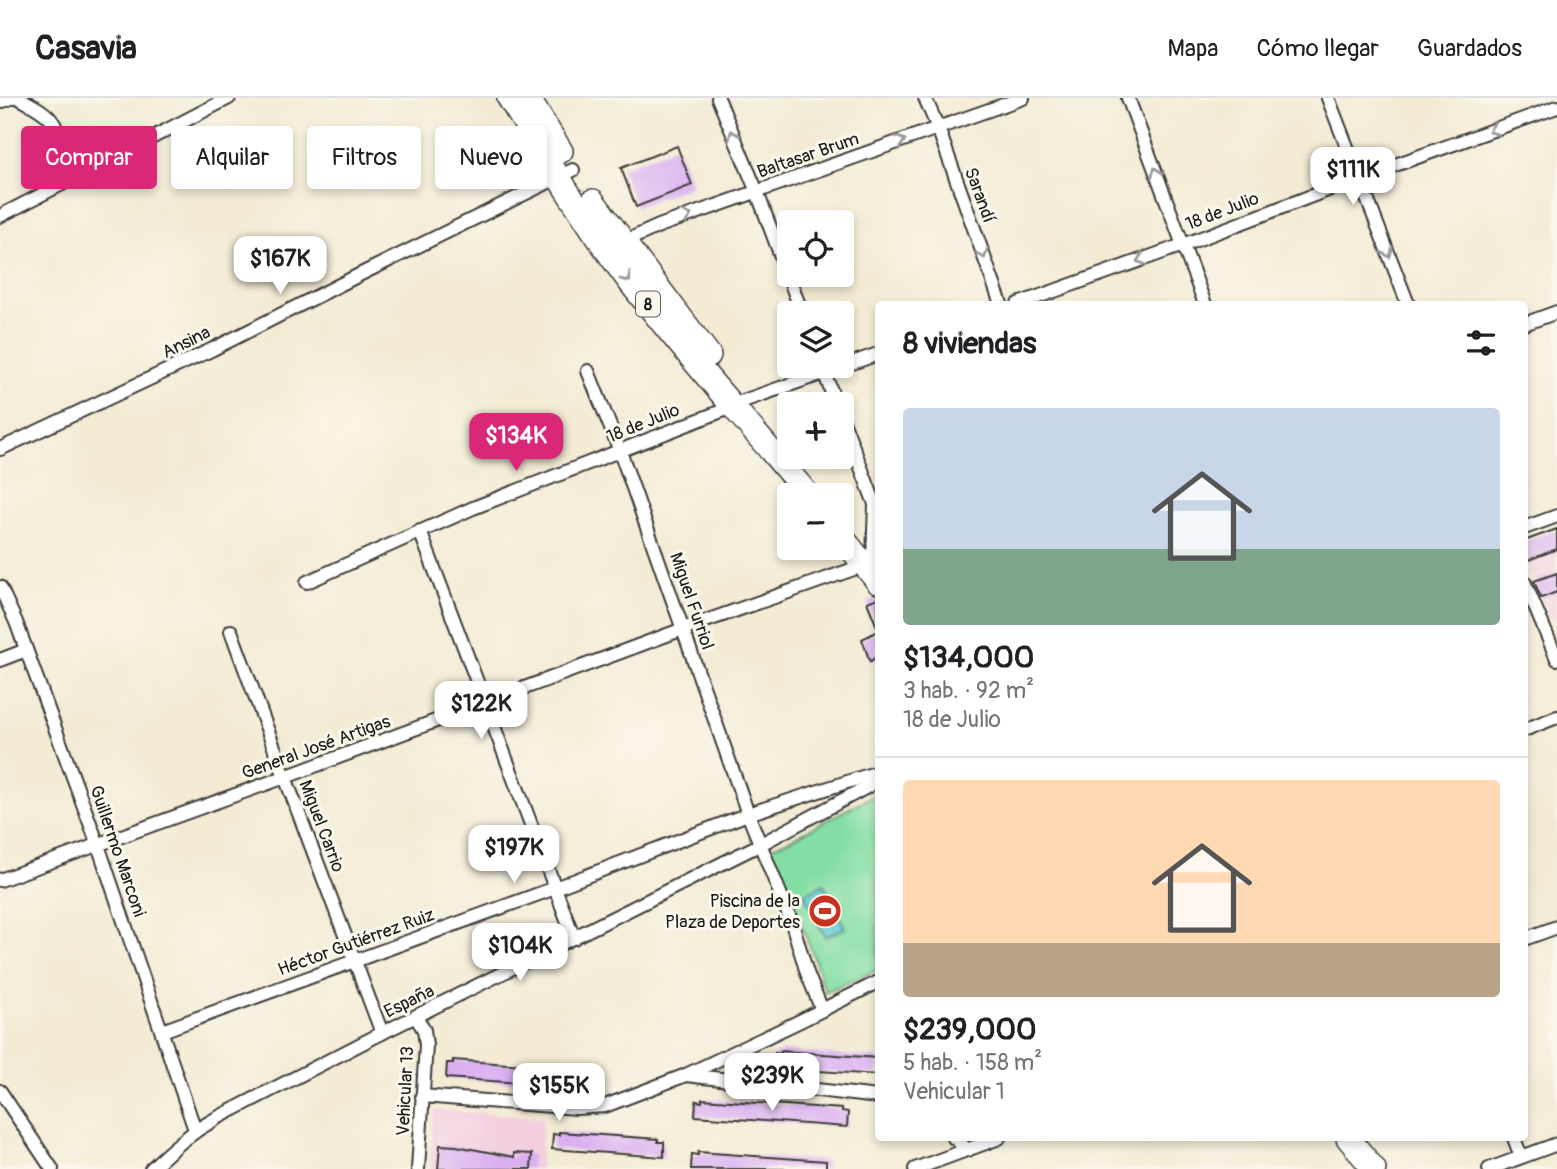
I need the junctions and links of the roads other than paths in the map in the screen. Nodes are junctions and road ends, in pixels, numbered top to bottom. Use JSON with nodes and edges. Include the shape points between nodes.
{"nodes":[{"id":1,"x":11,"y":98,"type":"edge"},
{"id":2,"x":19,"y":98,"type":"edge"},
{"id":3,"x":229,"y":98,"type":"edge"},
{"id":4,"x":509,"y":98,"type":"edge"},
{"id":5,"x":528,"y":98,"type":"edge"},
{"id":6,"x":718,"y":98,"type":"edge"},
{"id":7,"x":925,"y":98,"type":"edge"},
{"id":8,"x":1023,"y":98,"type":"edge"},
{"id":9,"x":1128,"y":98,"type":"edge"},
{"id":10,"x":1328,"y":98,"type":"edge"},
{"id":11,"x":0,"y":102,"type":"edge"},
{"id":12,"x":1557,"y":107,"type":"edge"},
{"id":13,"x":56,"y":126,"type":"edge"},
{"id":14,"x":938,"y":128,"type":"junction"},
{"id":15,"x":157,"y":135,"type":"edge"},
{"id":16,"x":566,"y":174,"type":"junction"},
{"id":17,"x":1359,"y":178,"type":"junction"},
{"id":18,"x":52,"y":189,"type":"edge"},
{"id":19,"x":757,"y":192,"type":"junction"},
{"id":20,"x":2,"y":217,"type":"edge"},
{"id":21,"x":1183,"y":245,"type":"junction"},
{"id":22,"x":616,"y":246,"type":"junction"},
{"id":23,"x":798,"y":301,"type":"edge"},
{"id":24,"x":1000,"y":301,"type":"edge"},
{"id":25,"x":1026,"y":301,"type":"edge"},
{"id":26,"x":1204,"y":301,"type":"edge"},
{"id":27,"x":1407,"y":301,"type":"edge"},
{"id":28,"x":1557,"y":312,"type":"edge"},
{"id":29,"x":1528,"y":323,"type":"edge"},
{"id":30,"x":875,"y":355,"type":"edge"},
{"id":31,"x":854,"y":361,"type":"edge"},
{"id":32,"x":587,"y":371,"type":"dead end"},
{"id":33,"x":803,"y":378,"type":"edge"},
{"id":34,"x":738,"y":404,"type":"junction"},
{"id":35,"x":777,"y":443,"type":"edge"},
{"id":36,"x":0,"y":449,"type":"edge"},
{"id":37,"x":854,"y":450,"type":"edge"},
{"id":38,"x":620,"y":451,"type":"junction"},
{"id":39,"x":801,"y":469,"type":"edge"},
{"id":40,"x":799,"y":483,"type":"edge"},
{"id":41,"x":812,"y":483,"type":"edge"},
{"id":42,"x":1557,"y":516,"type":"edge"},
{"id":43,"x":1528,"y":527,"type":"edge"},
{"id":44,"x":419,"y":531,"type":"junction"},
{"id":45,"x":854,"y":536,"type":"edge"},
{"id":46,"x":854,"y":547,"type":"edge"},
{"id":47,"x":875,"y":565,"type":"edge"},
{"id":48,"x":307,"y":582,"type":"dead end"},
{"id":49,"x":0,"y":587,"type":"edge"},
{"id":50,"x":1528,"y":590,"type":"edge"},
{"id":51,"x":683,"y":629,"type":"junction"},
{"id":52,"x":231,"y":631,"type":"dead end"},
{"id":53,"x":26,"y":650,"type":"junction"},
{"id":54,"x":1557,"y":659,"type":"edge"},
{"id":55,"x":0,"y":660,"type":"edge"},
{"id":56,"x":484,"y":704,"type":"junction"},
{"id":57,"x":1557,"y":717,"type":"edge"},
{"id":58,"x":1528,"y":728,"type":"edge"},
{"id":59,"x":875,"y":773,"type":"edge"},
{"id":60,"x":285,"y":777,"type":"junction"},
{"id":61,"x":875,"y":783,"type":"edge"},
{"id":62,"x":748,"y":814,"type":"junction"},
{"id":63,"x":761,"y":844,"type":"junction"},
{"id":64,"x":98,"y":845,"type":"junction"},
{"id":65,"x":0,"y":880,"type":"edge"},
{"id":66,"x":555,"y":888,"type":"junction"},
{"id":67,"x":1557,"y":927,"type":"edge"},
{"id":68,"x":574,"y":938,"type":"junction"},
{"id":69,"x":1528,"y":938,"type":"edge"},
{"id":70,"x":355,"y":961,"type":"junction"},
{"id":71,"x":875,"y":984,"type":"edge"},
{"id":72,"x":822,"y":1010,"type":"junction"},
{"id":73,"x":416,"y":1017,"type":"junction"},
{"id":74,"x":162,"y":1031,"type":"junction"},
{"id":75,"x":382,"y":1033,"type":"junction"},
{"id":76,"x":686,"y":1075,"type":"junction"},
{"id":77,"x":0,"y":1091,"type":"edge"},
{"id":78,"x":422,"y":1096,"type":"junction"},
{"id":79,"x":875,"y":1097,"type":"edge"},
{"id":80,"x":195,"y":1130,"type":"junction"},
{"id":81,"x":958,"y":1141,"type":"edge"},
{"id":82,"x":991,"y":1141,"type":"edge"},
{"id":83,"x":1351,"y":1141,"type":"edge"},
{"id":84,"x":1515,"y":1141,"type":"edge"},
{"id":85,"x":1557,"y":1144,"type":"edge"},
{"id":86,"x":968,"y":1150,"type":"junction"},
{"id":87,"x":1521,"y":1157,"type":"junction"},
{"id":88,"x":52,"y":1169,"type":"edge"},
{"id":89,"x":151,"y":1169,"type":"edge"},
{"id":90,"x":418,"y":1169,"type":"edge"},
{"id":91,"x":915,"y":1169,"type":"edge"},
{"id":92,"x":1374,"y":1169,"type":"edge"},
{"id":93,"x":1489,"y":1169,"type":"edge"}],
"edges":[{"from":1,"to":11,"type":"street"},
{"from":2,"to":13,"type":"street","via":[[50,117]]},
{"from":3,"to":15,"type":"street"},
{"from":4,"to":16,"type":"highway","number":"8"},
{"from":5,"to":16,"type":"highway","number":"8"},
{"from":19,"to":6,"type":"street","one_way":true},
{"from":7,"to":14,"type":"street","name":"Sarandí"},
{"from":8,"to":14,"type":"street","name":"Baltasar Brum"},
{"from":21,"to":9,"type":"street","one_way":true},
{"from":10,"to":17,"type":"street"},
{"from":12,"to":17,"type":"street","name":"18 de Julio","one_way":true},
{"from":19,"to":14,"type":"street","name":"Baltasar Brum","one_way":true},
{"from":14,"to":24,"type":"street","name":"Sarandí","one_way":true},
{"from":16,"to":22,"type":"highway","number":"8"},
{"from":16,"to":36,"type":"street","name":"Ansina"},
{"from":17,"to":21,"type":"street","name":"18 de Julio"},
{"from":17,"to":27,"type":"street","one_way":true},
{"from":18,"to":20,"type":"street"},
{"from":22,"to":19,"type":"street","name":"Baltasar Brum","one_way":true},
{"from":19,"to":23,"type":"street"},
{"from":21,"to":25,"type":"street","name":"18 de Julio","one_way":true},
{"from":21,"to":26,"type":"street"},
{"from":22,"to":34,"type":"highway","number":"8","via":[[639,293]]},
{"from":28,"to":29,"type":"street"},
{"from":30,"to":31,"type":"street","name":"18 de Julio"},
{"from":32,"to":38,"type":"street","name":"Miguel Furriol"},
{"from":33,"to":34,"type":"street","name":"18 de Julio"},
{"from":34,"to":35,"type":"highway","number":"8"},
{"from":34,"to":38,"type":"street","name":"18 de Julio"},
{"from":34,"to":40,"type":"highway","number":"8"},
{"from":37,"to":47,"type":"street","via":[[875,505]]},
{"from":38,"to":44,"type":"street","name":"18 de Julio"},
{"from":38,"to":51,"type":"street","name":"Miguel Furriol"},
{"from":39,"to":41,"type":"highway","number":"8"},
{"from":42,"to":43,"type":"street"},
{"from":44,"to":48,"type":"street","name":"18 de Julio"},
{"from":44,"to":56,"type":"street"},
{"from":45,"to":47,"type":"highway"},
{"from":46,"to":47,"type":"highway"},
{"from":47,"to":51,"type":"street","name":"General José Artigas"},
{"from":49,"to":53,"type":"street","name":"Guillermo Marconi"},
{"from":50,"to":54,"type":"street"},
{"from":51,"to":56,"type":"street","name":"General José Artigas"},
{"from":51,"to":62,"type":"street","name":"Miguel Furriol"},
{"from":52,"to":60,"type":"street","name":"Miguel Carrio"},
{"from":53,"to":55,"type":"street"},
{"from":53,"to":64,"type":"street","name":"Guillermo Marconi"},
{"from":56,"to":60,"type":"street","name":"General José Artigas"},
{"from":56,"to":66,"type":"street"},
{"from":57,"to":58,"type":"street"},
{"from":59,"to":62,"type":"street","name":"Héctor Gutiérrez Ruiz"},
{"from":60,"to":64,"type":"street","name":"General José Artigas"},
{"from":60,"to":70,"type":"street","name":"Miguel Carrio"},
{"from":61,"to":63,"type":"street","name":"España"},
{"from":62,"to":63,"type":"street","name":"Miguel Furriol"},
{"from":62,"to":66,"type":"street","name":"Héctor Gutiérrez Ruiz"},
{"from":63,"to":68,"type":"street","name":"España"},
{"from":63,"to":72,"type":"street","name":"Miguel Furriol"},
{"from":64,"to":65,"type":"street","name":"General José Artigas"},
{"from":64,"to":74,"type":"street","name":"Guillermo Marconi"},
{"from":66,"to":68,"type":"street"},
{"from":66,"to":70,"type":"street","name":"Héctor Gutiérrez Ruiz"},
{"from":67,"to":69,"type":"street"},
{"from":68,"to":73,"type":"street","name":"España"},
{"from":70,"to":74,"type":"street","name":"Héctor Gutiérrez Ruiz"},
{"from":70,"to":75,"type":"street","name":"Miguel Carrio"},
{"from":71,"to":72,"type":"street"},
{"from":72,"to":76,"type":"street"},
{"from":73,"to":75,"type":"street","name":"España"},
{"from":73,"to":78,"type":"street","name":"Vehicular 13","via":[[426,1045]]},
{"from":74,"to":80,"type":"street","name":"Guillermo Marconi"},
{"from":75,"to":80,"type":"street","name":"España"},
{"from":76,"to":78,"type":"street","via":[[605,1106],[577,1108]]},
{"from":76,"to":79,"type":"street"},
{"from":77,"to":88,"type":"street"},
{"from":78,"to":90,"type":"street","name":"Vehicular 13"},
{"from":80,"to":89,"type":"street","name":"España"},
{"from":81,"to":86,"type":"street"},
{"from":82,"to":86,"type":"street"},
{"from":83,"to":92,"type":"highway"},
{"from":84,"to":87,"type":"street"},
{"from":85,"to":87,"type":"street"},
{"from":86,"to":91,"type":"street"},
{"from":87,"to":93,"type":"street"}]}
